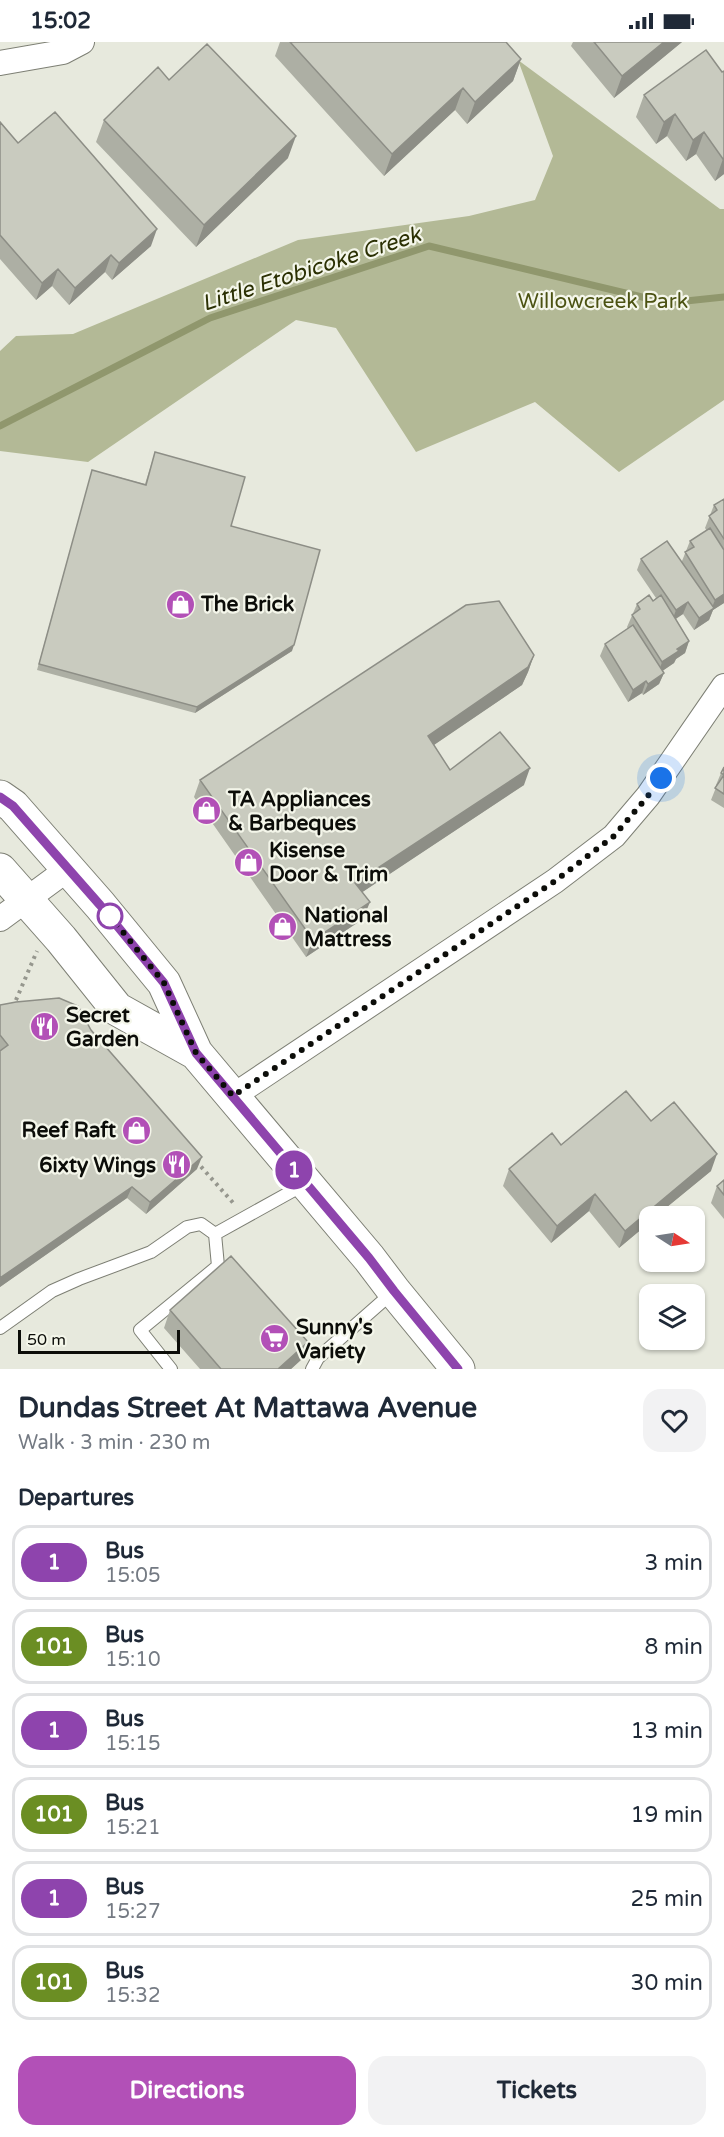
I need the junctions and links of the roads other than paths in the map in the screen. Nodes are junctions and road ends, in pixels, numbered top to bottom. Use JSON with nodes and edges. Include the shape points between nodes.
{"nodes":[{"id":1,"x":82,"y":42,"type":"edge"},
{"id":2,"x":0,"y":63,"type":"edge"},
{"id":3,"x":724,"y":686,"type":"edge"},
{"id":4,"x":0,"y":797,"type":"edge"},
{"id":5,"x":68,"y":869,"type":"junction"},
{"id":6,"x":0,"y":870,"type":"edge"},
{"id":7,"x":26,"y":900,"type":"junction"},
{"id":8,"x":0,"y":919,"type":"edge"},
{"id":9,"x":196,"y":1053,"type":"junction"},
{"id":10,"x":233,"y":1096,"type":"junction"},
{"id":11,"x":305,"y":1184,"type":"junction"},
{"id":12,"x":215,"y":1234,"type":"junction"},
{"id":13,"x":394,"y":1291,"type":"junction"},
{"id":14,"x":0,"y":1328,"type":"edge"},
{"id":15,"x":171,"y":1369,"type":"edge"},
{"id":16,"x":312,"y":1369,"type":"edge"},
{"id":17,"x":458,"y":1369,"type":"edge"}],
"edges":[{"from":1,"to":2,"type":"street","via":[[63,52]]},
{"from":3,"to":10,"type":"street","via":[[648,796],[614,836],[555,881]]},
{"from":4,"to":5,"type":"main road","via":[[13,806]]},
{"from":5,"to":7,"type":"street"},
{"from":5,"to":9,"type":"main road","via":[[164,983]]},
{"from":6,"to":7,"type":"main road"},
{"from":7,"to":8,"type":"street"},
{"from":7,"to":9,"type":"main road","via":[[117,1009]]},
{"from":9,"to":10,"type":"main road"},
{"from":10,"to":11,"type":"main road"},
{"from":11,"to":12,"type":"lane"},
{"from":11,"to":13,"type":"main road"},
{"from":12,"to":14,"type":"lane","via":[[201,1224],[187,1227],[151,1252],[52,1291]]},
{"from":12,"to":15,"type":"lane","via":[[218,1266],[140,1330]]},
{"from":13,"to":16,"type":"lane","via":[[318,1358]]},
{"from":13,"to":17,"type":"main road"}]}
